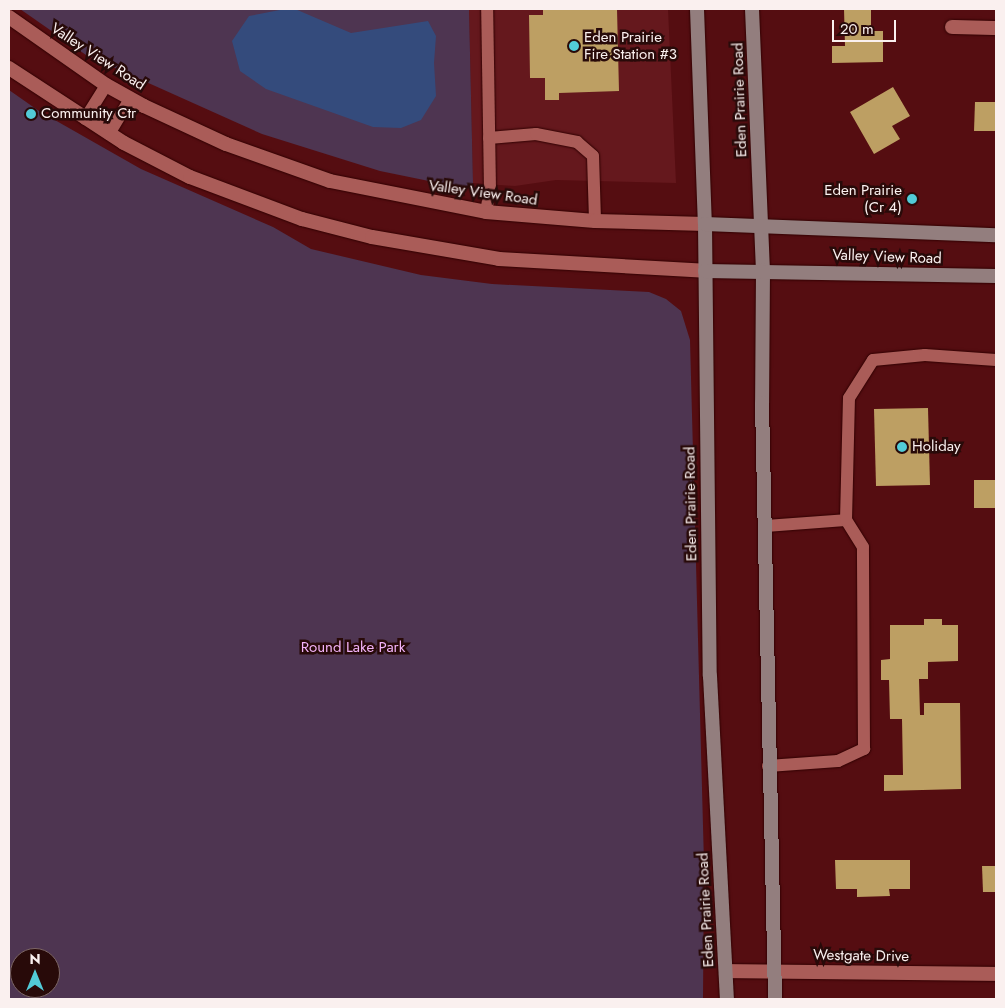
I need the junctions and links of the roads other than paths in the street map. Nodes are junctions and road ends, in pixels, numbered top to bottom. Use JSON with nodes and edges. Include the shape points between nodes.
{"nodes":[{"id":1,"x":487,"y":9,"type":"edge"},
{"id":2,"x":697,"y":9,"type":"edge"},
{"id":3,"x":752,"y":9,"type":"edge"},
{"id":4,"x":9,"y":17,"type":"edge"},
{"id":5,"x":952,"y":27,"type":"dead end"},
{"id":6,"x":996,"y":28,"type":"edge"},
{"id":7,"x":9,"y":68,"type":"edge"},
{"id":8,"x":106,"y":85,"type":"junction"},
{"id":9,"x":130,"y":99,"type":"junction"},
{"id":10,"x":85,"y":119,"type":"junction"},
{"id":11,"x":109,"y":134,"type":"junction"},
{"id":12,"x":488,"y":138,"type":"junction"},
{"id":13,"x":486,"y":212,"type":"junction"},
{"id":14,"x":596,"y":221,"type":"junction"},
{"id":15,"x":705,"y":224,"type":"junction"},
{"id":16,"x":760,"y":225,"type":"junction"},
{"id":17,"x":996,"y":235,"type":"edge"},
{"id":18,"x":763,"y":270,"type":"junction"},
{"id":19,"x":705,"y":271,"type":"junction"},
{"id":20,"x":996,"y":276,"type":"edge"},
{"id":21,"x":996,"y":360,"type":"edge"},
{"id":22,"x":846,"y":520,"type":"junction"},
{"id":23,"x":765,"y":526,"type":"junction"},
{"id":24,"x":768,"y":766,"type":"junction"},
{"id":25,"x":726,"y":971,"type":"junction"},
{"id":26,"x":774,"y":973,"type":"junction"},
{"id":27,"x":996,"y":974,"type":"edge"},
{"id":28,"x":727,"y":999,"type":"edge"},
{"id":29,"x":775,"y":999,"type":"edge"}],
"edges":[{"from":1,"to":12,"type":"lane"},
{"from":2,"to":15,"type":"main road","name":"Eden Prairie Road"},
{"from":3,"to":16,"type":"main road","name":"Eden Prairie Road"},
{"from":4,"to":8,"type":"street","name":"Valley View Road"},
{"from":5,"to":6,"type":"street"},
{"from":7,"to":10,"type":"street","name":"Valley View Road"},
{"from":8,"to":9,"type":"street","name":"Valley View Road"},
{"from":8,"to":10,"type":"lane"},
{"from":9,"to":11,"type":"lane"},
{"from":9,"to":13,"type":"street","name":"Valley View Road","via":[[226,144],[330,181]]},
{"from":10,"to":11,"type":"street","name":"Valley View Road"},
{"from":11,"to":19,"type":"street","name":"Valley View Road","via":[[190,177],[302,219],[372,237],[499,259]]},
{"from":12,"to":13,"type":"lane","via":[[490,190]]},
{"from":12,"to":14,"type":"lane","via":[[536,134],[577,142],[593,156]]},
{"from":13,"to":14,"type":"street","name":"Valley View Road"},
{"from":14,"to":15,"type":"street","name":"Valley View Road"},
{"from":15,"to":16,"type":"main road","name":"Valley View Road"},
{"from":15,"to":19,"type":"main road","name":"Eden Prairie Road"},
{"from":16,"to":17,"type":"main road","name":"Valley View Road"},
{"from":16,"to":18,"type":"main road","name":"Eden Prairie Road"},
{"from":18,"to":19,"type":"main road","name":"Valley View Road"},
{"from":18,"to":20,"type":"main road","name":"Valley View Road"},
{"from":18,"to":23,"type":"main road","name":"Eden Prairie Road"},
{"from":19,"to":25,"type":"main road","name":"Eden Prairie Road","via":[[710,676]]},
{"from":21,"to":22,"type":"lane","via":[[925,355],[873,360],[849,398]]},
{"from":22,"to":23,"type":"lane"},
{"from":22,"to":24,"type":"lane","via":[[862,547],[864,749],[838,761]]},
{"from":23,"to":24,"type":"main road","name":"Eden Prairie Road"},
{"from":24,"to":26,"type":"main road","name":"Eden Prairie Road"},
{"from":25,"to":26,"type":"street","name":"Westgate Drive"},
{"from":25,"to":28,"type":"main road","name":"Eden Prairie Road"},
{"from":26,"to":27,"type":"street","name":"Westgate Drive"},
{"from":26,"to":29,"type":"main road","name":"Eden Prairie Road"}]}
